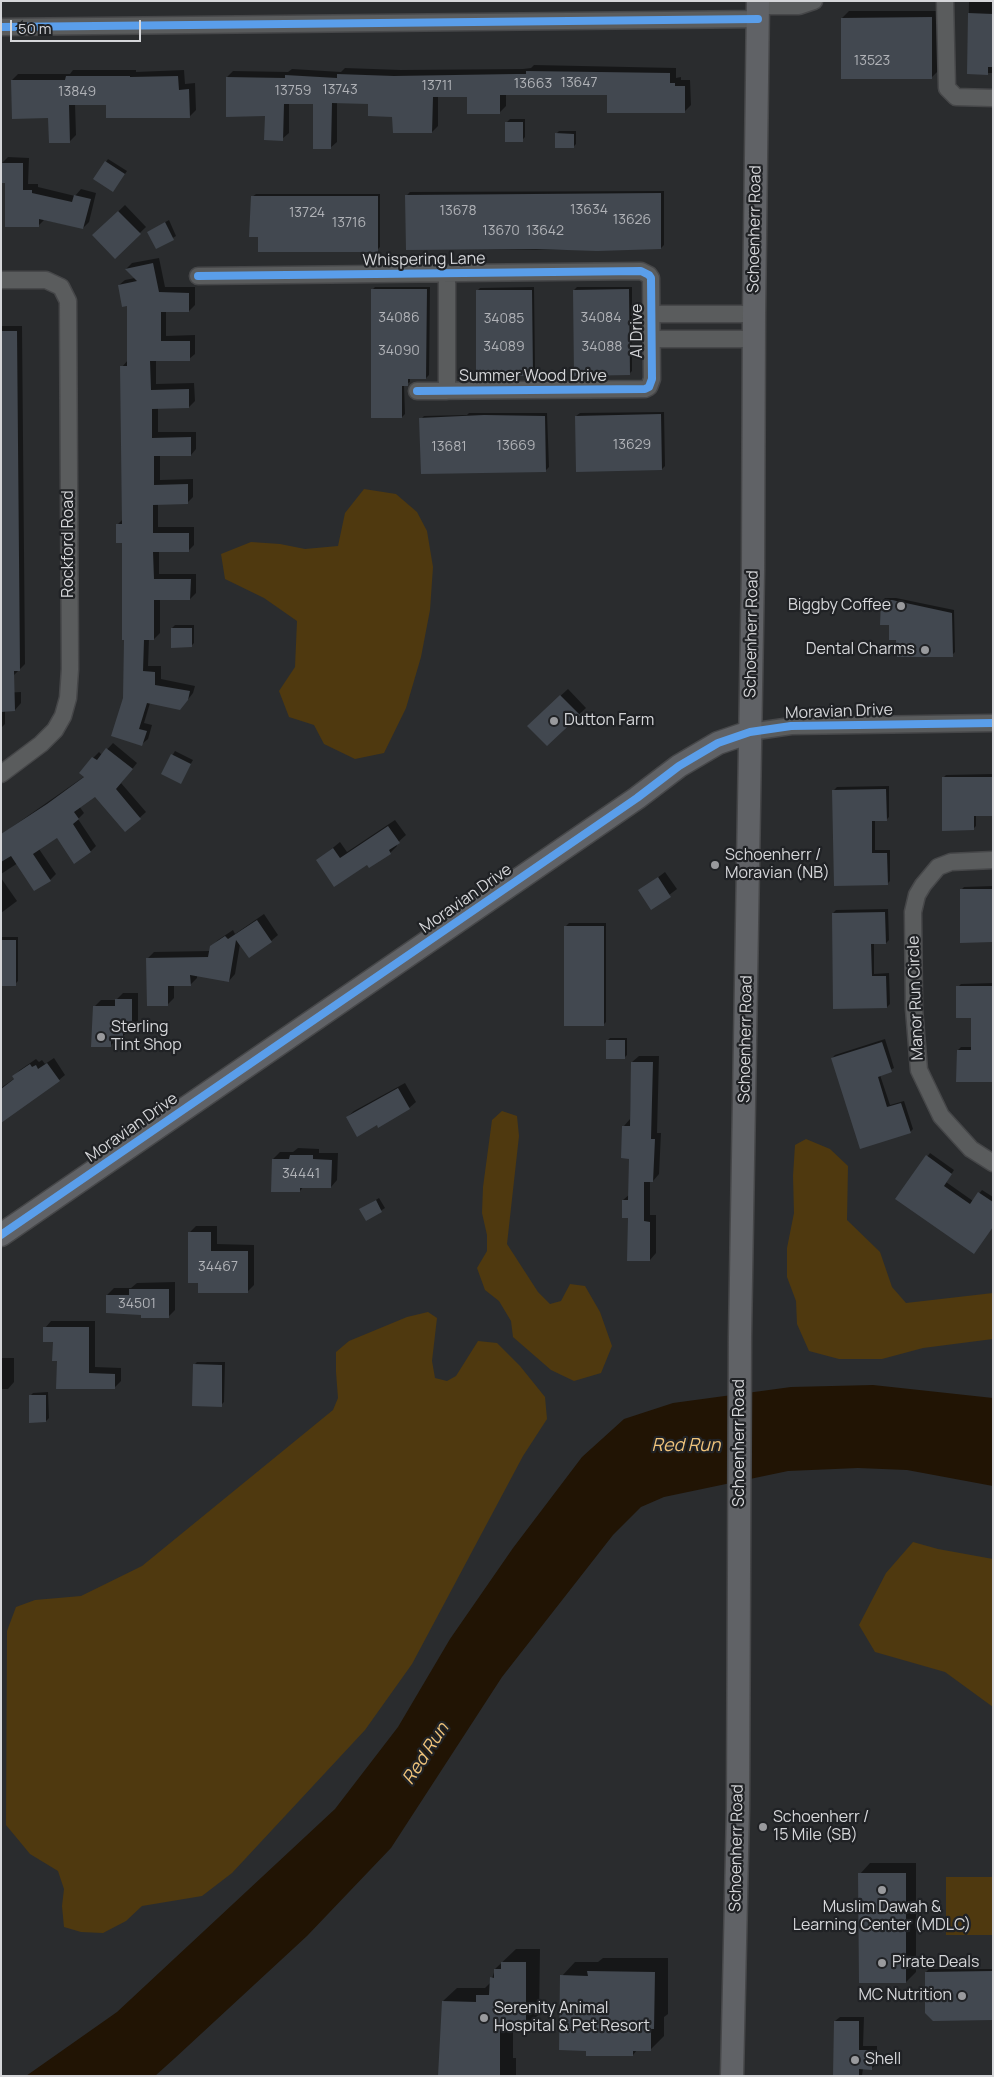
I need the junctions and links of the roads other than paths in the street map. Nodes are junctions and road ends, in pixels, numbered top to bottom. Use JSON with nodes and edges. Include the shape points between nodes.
{"nodes":[{"id":1,"x":814,"y":1,"type":"edge"},
{"id":2,"x":945,"y":1,"type":"edge"},
{"id":3,"x":758,"y":9,"type":"edge"},
{"id":4,"x":1,"y":27,"type":"edge"},
{"id":5,"x":993,"y":98,"type":"edge"},
{"id":6,"x":447,"y":274,"type":"junction"},
{"id":7,"x":649,"y":275,"type":"joint"},
{"id":8,"x":198,"y":276,"type":"dead end"},
{"id":9,"x":1,"y":280,"type":"edge"},
{"id":10,"x":652,"y":314,"type":"junction"},
{"id":11,"x":754,"y":314,"type":"junction"},
{"id":12,"x":652,"y":339,"type":"junction"},
{"id":13,"x":754,"y":339,"type":"junction"},
{"id":14,"x":649,"y":387,"type":"joint"},
{"id":15,"x":417,"y":391,"type":"dead end"},
{"id":16,"x":447,"y":391,"type":"junction"},
{"id":17,"x":993,"y":723,"type":"edge"},
{"id":18,"x":750,"y":732,"type":"junction"},
{"id":19,"x":1,"y":774,"type":"edge"},
{"id":20,"x":993,"y":860,"type":"edge"},
{"id":21,"x":993,"y":1163,"type":"edge"},
{"id":22,"x":1,"y":1235,"type":"edge"},
{"id":23,"x":732,"y":2076,"type":"edge"}],
"edges":[{"from":1,"to":3,"type":"street","via":[[799,6]]},
{"from":2,"to":5,"type":"street","via":[[947,88],[952,95],[962,98]]},
{"from":3,"to":4,"type":"street"},
{"from":3,"to":11,"type":"main road","name":"Schoenherr Road"},
{"from":6,"to":7,"type":"street","name":"Whispering Lane","via":[[641,272]]},
{"from":6,"to":8,"type":"street","name":"Whispering Lane"},
{"from":6,"to":16,"type":"street"},
{"from":7,"to":10,"type":"street","name":"Al Drive"},
{"from":9,"to":19,"type":"street","name":"Rockford Road","via":[[46,280],[61,288],[68,301],[70,668],[68,698],[55,730]]},
{"from":10,"to":11,"type":"street"},
{"from":10,"to":12,"type":"street","name":"Al Drive"},
{"from":11,"to":13,"type":"main road","name":"Schoenherr Road"},
{"from":12,"to":13,"type":"street"},
{"from":12,"to":14,"type":"street","name":"Al Drive"},
{"from":13,"to":18,"type":"main road","name":"Schoenherr Road"},
{"from":14,"to":16,"type":"street","name":"Summer Wood Drive","via":[[640,390]]},
{"from":15,"to":16,"type":"street","name":"Summer Wood Drive"},
{"from":17,"to":18,"type":"street","name":"Moravian Drive","via":[[791,726]]},
{"from":18,"to":22,"type":"main road","name":"Moravian Drive","via":[[718,744],[679,766]]},
{"from":18,"to":23,"type":"main road","name":"Schoenherr Road"},
{"from":20,"to":21,"type":"street","name":"Manor Run Circle","via":[[951,862],[938,867],[917,896],[913,922],[914,1009],[919,1070],[941,1116],[971,1149]]}]}
